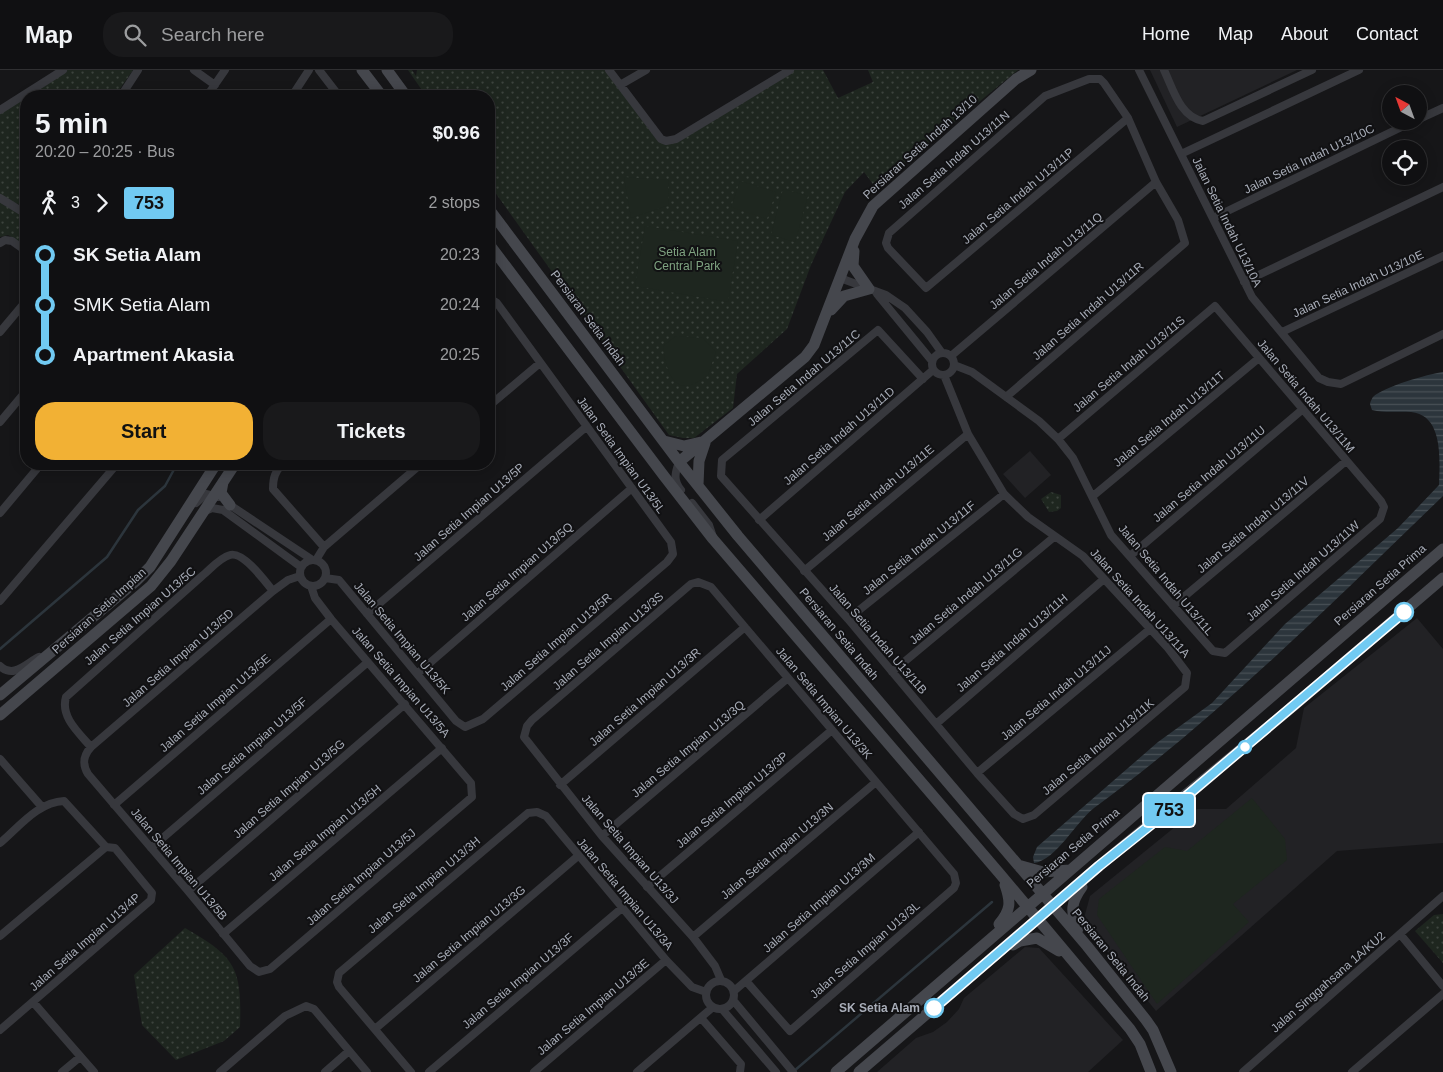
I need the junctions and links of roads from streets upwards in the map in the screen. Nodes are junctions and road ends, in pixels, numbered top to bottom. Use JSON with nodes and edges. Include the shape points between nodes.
{"nodes":[{"id":1,"x":63,"y":70,"type":"edge"},
{"id":2,"x":138,"y":70,"type":"edge"},
{"id":3,"x":194,"y":70,"type":"edge"},
{"id":4,"x":225,"y":70,"type":"edge"},
{"id":5,"x":309,"y":70,"type":"edge"},
{"id":6,"x":319,"y":70,"type":"edge"},
{"id":7,"x":362,"y":70,"type":"edge"},
{"id":8,"x":387,"y":70,"type":"edge"},
{"id":9,"x":609,"y":70,"type":"edge"},
{"id":10,"x":646,"y":70,"type":"edge"},
{"id":11,"x":790,"y":70,"type":"edge"},
{"id":12,"x":1031,"y":70,"type":"edge"},
{"id":13,"x":1139,"y":70,"type":"edge"},
{"id":14,"x":1164,"y":70,"type":"edge"},
{"id":15,"x":1312,"y":70,"type":"edge"},
{"id":16,"x":1359,"y":70,"type":"edge"},
{"id":17,"x":215,"y":85,"type":"junction"},
{"id":18,"x":620,"y":85,"type":"junction"},
{"id":19,"x":32,"y":90,"type":"edge"},
{"id":20,"x":125,"y":90,"type":"edge"},
{"id":21,"x":211,"y":90,"type":"edge"},
{"id":22,"x":296,"y":90,"type":"edge"},
{"id":23,"x":334,"y":90,"type":"edge"},
{"id":24,"x":377,"y":90,"type":"edge"},
{"id":25,"x":402,"y":90,"type":"edge"},
{"id":26,"x":20,"y":97,"type":"edge"},
{"id":27,"x":1443,"y":108,"type":"edge"},
{"id":28,"x":0,"y":110,"type":"edge"},
{"id":29,"x":1428,"y":115,"type":"edge"},
{"id":30,"x":1128,"y":118,"type":"junction"},
{"id":31,"x":1395,"y":130,"type":"edge"},
{"id":32,"x":1181,"y":154,"type":"junction"},
{"id":33,"x":1156,"y":182,"type":"junction"},
{"id":34,"x":1443,"y":187,"type":"edge"},
{"id":35,"x":0,"y":198,"type":"edge"},
{"id":36,"x":20,"y":210,"type":"edge"},
{"id":37,"x":495,"y":217,"type":"edge"},
{"id":38,"x":1212,"y":218,"type":"junction"},
{"id":39,"x":855,"y":239,"type":"junction"},
{"id":40,"x":3,"y":242,"type":"edge"},
{"id":41,"x":20,"y":247,"type":"edge"},
{"id":42,"x":495,"y":252,"type":"edge"},
{"id":43,"x":1443,"y":256,"type":"edge"},
{"id":44,"x":840,"y":278,"type":"junction"},
{"id":45,"x":1244,"y":282,"type":"junction"},
{"id":46,"x":923,"y":287,"type":"joint"},
{"id":47,"x":873,"y":291,"type":"junction"},
{"id":48,"x":495,"y":302,"type":"edge"},
{"id":49,"x":1215,"y":306,"type":"joint"},
{"id":50,"x":20,"y":308,"type":"edge"},
{"id":51,"x":825,"y":318,"type":"junction"},
{"id":52,"x":0,"y":332,"type":"edge"},
{"id":53,"x":1282,"y":332,"type":"junction"},
{"id":54,"x":1443,"y":334,"type":"edge"},
{"id":55,"x":942,"y":353,"type":"junction"},
{"id":56,"x":951,"y":356,"type":"junction"},
{"id":57,"x":1259,"y":358,"type":"junction"},
{"id":58,"x":932,"y":361,"type":"junction"},
{"id":59,"x":540,"y":363,"type":"junction"},
{"id":60,"x":954,"y":365,"type":"junction"},
{"id":61,"x":933,"y":370,"type":"junction"},
{"id":62,"x":944,"y":375,"type":"junction"},
{"id":63,"x":923,"y":379,"type":"junction"},
{"id":64,"x":1006,"y":396,"type":"junction"},
{"id":65,"x":20,"y":398,"type":"edge"},
{"id":66,"x":495,"y":401,"type":"edge"},
{"id":67,"x":1302,"y":409,"type":"junction"},
{"id":68,"x":0,"y":422,"type":"edge"},
{"id":69,"x":586,"y":426,"type":"junction"},
{"id":70,"x":968,"y":434,"type":"junction"},
{"id":71,"x":1058,"y":439,"type":"junction"},
{"id":72,"x":663,"y":440,"type":"junction"},
{"id":73,"x":705,"y":441,"type":"junction"},
{"id":74,"x":1346,"y":461,"type":"junction"},
{"id":75,"x":679,"y":462,"type":"junction"},
{"id":76,"x":720,"y":469,"type":"joint"},
{"id":77,"x":37,"y":470,"type":"edge"},
{"id":78,"x":112,"y":470,"type":"edge"},
{"id":79,"x":212,"y":470,"type":"edge"},
{"id":80,"x":231,"y":470,"type":"edge"},
{"id":81,"x":277,"y":470,"type":"edge"},
{"id":82,"x":414,"y":470,"type":"edge"},
{"id":83,"x":225,"y":478,"type":"junction"},
{"id":84,"x":698,"y":485,"type":"junction"},
{"id":85,"x":632,"y":488,"type":"junction"},
{"id":86,"x":214,"y":494,"type":"junction"},
{"id":87,"x":1004,"y":494,"type":"junction"},
{"id":88,"x":1093,"y":496,"type":"junction"},
{"id":89,"x":1380,"y":501,"type":"joint"},
{"id":90,"x":230,"y":505,"type":"junction"},
{"id":91,"x":0,"y":513,"type":"edge"},
{"id":92,"x":201,"y":514,"type":"junction"},
{"id":93,"x":759,"y":520,"type":"junction"},
{"id":94,"x":257,"y":524,"type":"junction"},
{"id":95,"x":252,"y":532,"type":"junction"},
{"id":96,"x":1054,"y":537,"type":"junction"},
{"id":97,"x":714,"y":539,"type":"junction"},
{"id":98,"x":324,"y":547,"type":"junction"},
{"id":99,"x":162,"y":549,"type":"junction"},
{"id":100,"x":1443,"y":549,"type":"edge"},
{"id":101,"x":1130,"y":556,"type":"junction"},
{"id":102,"x":314,"y":560,"type":"junction"},
{"id":103,"x":667,"y":562,"type":"joint"},
{"id":104,"x":301,"y":567,"type":"junction"},
{"id":105,"x":804,"y":571,"type":"junction"},
{"id":106,"x":300,"y":576,"type":"junction"},
{"id":107,"x":325,"y":578,"type":"junction"},
{"id":108,"x":1443,"y":578,"type":"edge"},
{"id":109,"x":1104,"y":579,"type":"junction"},
{"id":110,"x":311,"y":586,"type":"junction"},
{"id":111,"x":712,"y":588,"type":"joint"},
{"id":112,"x":274,"y":591,"type":"junction"},
{"id":113,"x":0,"y":601,"type":"edge"},
{"id":114,"x":1173,"y":606,"type":"junction"},
{"id":115,"x":121,"y":613,"type":"junction"},
{"id":116,"x":367,"y":614,"type":"junction"},
{"id":117,"x":331,"y":618,"type":"junction"},
{"id":118,"x":848,"y":620,"type":"junction"},
{"id":119,"x":745,"y":627,"type":"junction"},
{"id":120,"x":1150,"y":629,"type":"junction"},
{"id":121,"x":67,"y":638,"type":"junction"},
{"id":122,"x":58,"y":647,"type":"junction"},
{"id":123,"x":1225,"y":653,"type":"joint"},
{"id":124,"x":368,"y":662,"type":"junction"},
{"id":125,"x":0,"y":666,"type":"edge"},
{"id":126,"x":892,"y":672,"type":"junction"},
{"id":127,"x":417,"y":674,"type":"junction"},
{"id":128,"x":788,"y":678,"type":"junction"},
{"id":129,"x":1185,"y":687,"type":"joint"},
{"id":130,"x":0,"y":695,"type":"edge"},
{"id":131,"x":405,"y":704,"type":"junction"},
{"id":132,"x":0,"y":715,"type":"edge"},
{"id":133,"x":456,"y":721,"type":"joint"},
{"id":134,"x":936,"y":724,"type":"junction"},
{"id":135,"x":832,"y":730,"type":"junction"},
{"id":136,"x":524,"y":731,"type":"joint"},
{"id":137,"x":91,"y":747,"type":"junction"},
{"id":138,"x":442,"y":748,"type":"junction"},
{"id":139,"x":0,"y":759,"type":"edge"},
{"id":140,"x":977,"y":773,"type":"junction"},
{"id":141,"x":876,"y":782,"type":"junction"},
{"id":142,"x":560,"y":785,"type":"junction"},
{"id":143,"x":472,"y":793,"type":"joint"},
{"id":144,"x":114,"y":805,"type":"junction"},
{"id":145,"x":42,"y":807,"type":"junction"},
{"id":146,"x":528,"y":813,"type":"joint"},
{"id":147,"x":1023,"y":819,"type":"joint"},
{"id":148,"x":919,"y":832,"type":"junction"},
{"id":149,"x":602,"y":836,"type":"junction"},
{"id":150,"x":0,"y":843,"type":"edge"},
{"id":151,"x":106,"y":846,"type":"junction"},
{"id":152,"x":151,"y":848,"type":"junction"},
{"id":153,"x":578,"y":856,"type":"junction"},
{"id":154,"x":1017,"y":864,"type":"junction"},
{"id":155,"x":1099,"y":866,"type":"junction"},
{"id":156,"x":1070,"y":870,"type":"junction"},
{"id":157,"x":1000,"y":874,"type":"junction"},
{"id":158,"x":647,"y":887,"type":"junction"},
{"id":159,"x":188,"y":891,"type":"junction"},
{"id":160,"x":1042,"y":894,"type":"junction"},
{"id":161,"x":1443,"y":896,"type":"edge"},
{"id":162,"x":1026,"y":906,"type":"junction"},
{"id":163,"x":1053,"y":906,"type":"junction"},
{"id":164,"x":622,"y":908,"type":"junction"},
{"id":165,"x":1037,"y":919,"type":"junction"},
{"id":166,"x":223,"y":934,"type":"junction"},
{"id":167,"x":1400,"y":934,"type":"junction"},
{"id":168,"x":0,"y":936,"type":"edge"},
{"id":169,"x":693,"y":937,"type":"junction"},
{"id":170,"x":1087,"y":946,"type":"junction"},
{"id":171,"x":1067,"y":956,"type":"junction"},
{"id":172,"x":993,"y":958,"type":"junction"},
{"id":173,"x":666,"y":960,"type":"junction"},
{"id":174,"x":960,"y":967,"type":"junction"},
{"id":175,"x":259,"y":972,"type":"joint"},
{"id":176,"x":721,"y":980,"type":"junction"},
{"id":177,"x":746,"y":981,"type":"junction"},
{"id":178,"x":1443,"y":986,"type":"edge"},
{"id":179,"x":734,"y":991,"type":"junction"},
{"id":180,"x":706,"y":992,"type":"junction"},
{"id":181,"x":1443,"y":994,"type":"edge"},
{"id":182,"x":733,"y":1000,"type":"junction"},
{"id":183,"x":33,"y":1002,"type":"junction"},
{"id":184,"x":713,"y":1007,"type":"junction"},
{"id":185,"x":722,"y":1009,"type":"junction"},
{"id":186,"x":701,"y":1018,"type":"junction"},
{"id":187,"x":0,"y":1030,"type":"edge"},
{"id":188,"x":374,"y":1030,"type":"junction"},
{"id":189,"x":878,"y":1036,"type":"junction"},
{"id":190,"x":349,"y":1051,"type":"junction"},
{"id":191,"x":80,"y":1057,"type":"junction"},
{"id":192,"x":62,"y":1072,"type":"edge"},
{"id":193,"x":94,"y":1072,"type":"edge"},
{"id":194,"x":220,"y":1072,"type":"edge"},
{"id":195,"x":324,"y":1072,"type":"edge"},
{"id":196,"x":368,"y":1072,"type":"edge"},
{"id":197,"x":411,"y":1072,"type":"edge"},
{"id":198,"x":428,"y":1072,"type":"edge"},
{"id":199,"x":534,"y":1072,"type":"edge"},
{"id":200,"x":638,"y":1072,"type":"edge"},
{"id":201,"x":740,"y":1072,"type":"edge"},
{"id":202,"x":776,"y":1072,"type":"edge"},
{"id":203,"x":793,"y":1072,"type":"edge"},
{"id":204,"x":825,"y":1072,"type":"edge"},
{"id":205,"x":836,"y":1072,"type":"edge"},
{"id":206,"x":859,"y":1072,"type":"edge"},
{"id":207,"x":1151,"y":1072,"type":"edge"},
{"id":208,"x":1171,"y":1072,"type":"edge"},
{"id":209,"x":1242,"y":1072,"type":"edge"},
{"id":210,"x":1352,"y":1072,"type":"edge"}],
"edges":[{"from":1,"to":19,"type":"street"},
{"from":2,"to":20,"type":"street"},
{"from":3,"to":17,"type":"street"},
{"from":4,"to":17,"type":"street"},
{"from":5,"to":22,"type":"street"},
{"from":6,"to":23,"type":"street"},
{"from":7,"to":24,"type":"street"},
{"from":8,"to":25,"type":"street"},
{"from":9,"to":18,"type":"street"},
{"from":10,"to":18,"type":"street"},
{"from":11,"to":18,"type":"street","via":[[670,141],[661,139]]},
{"from":12,"to":39,"type":"street","name":"Persiaran Setia Indah 13/10","via":[[1016,79],[873,206]]},
{"from":13,"to":32,"type":"street","name":"Jalan Setia Indah U13/10A"},
{"from":14,"to":15,"type":"street","via":[[1184,111],[1203,121]]},
{"from":16,"to":32,"type":"street"},
{"from":17,"to":21,"type":"street"},
{"from":26,"to":28,"type":"street"},
{"from":27,"to":29,"type":"street"},
{"from":30,"to":33,"type":"street"},
{"from":30,"to":46,"type":"street","name":"Jalan Setia Indah U13/11P","via":[[926,288]]},
{"from":30,"to":46,"type":"street","name":"Jalan Setia Indah U13/11N","via":[[1104,83],[1095,78],[1046,96],[892,228],[888,248]]},
{"from":31,"to":38,"type":"street","name":"Jalan Setia Indah U13/10C"},
{"from":32,"to":38,"type":"street","name":"Jalan Setia Indah U13/10A"},
{"from":33,"to":56,"type":"street","name":"Jalan Setia Indah U13/11Q"},
{"from":33,"to":64,"type":"street","name":"Jalan Setia Indah U13/11R","via":[[1178,220],[1185,244]]},
{"from":34,"to":45,"type":"street"},
{"from":35,"to":36,"type":"street"},
{"from":37,"to":72,"type":"street","name":"Persiaran Setia Indah"},
{"from":38,"to":45,"type":"street","name":"Jalan Setia Indah U13/10A"},
{"from":39,"to":44,"type":"street","name":"Persiaran Setia Indah 13/10"},
{"from":39,"to":47,"type":"street","via":[[853,266]]},
{"from":40,"to":41,"type":"street","via":[[12,241]]},
{"from":42,"to":97,"type":"street"},
{"from":43,"to":53,"type":"street","name":"Jalan Setia Indah U13/10E"},
{"from":44,"to":47,"type":"street"},
{"from":44,"to":51,"type":"street","name":"Persiaran Setia Indah 13/10"},
{"from":45,"to":53,"type":"street","name":"Jalan Setia Indah U13/10A","via":[[1252,297]]},
{"from":47,"to":51,"type":"street","via":[[844,296]]},
{"from":47,"to":55,"type":"street","via":[[886,295],[905,308]]},
{"from":47,"to":58,"type":"street"},
{"from":48,"to":59,"type":"street","name":"Jalan Setia Impian U13/5L"},
{"from":49,"to":57,"type":"street","name":"Jalan Setia Indah U13/11M"},
{"from":49,"to":71,"type":"street","name":"Jalan Setia Indah U13/11S"},
{"from":50,"to":52,"type":"street"},
{"from":51,"to":73,"type":"street","name":"Persiaran Setia Indah 13/10","via":[[806,357]]},
{"from":53,"to":54,"type":"street","name":"Jalan Setia Indah U13/10A","via":[[1319,378],[1340,384]]},
{"from":55,"to":56,"type":"street"},
{"from":55,"to":58,"type":"street"},
{"from":56,"to":60,"type":"street"},
{"from":57,"to":67,"type":"street","name":"Jalan Setia Indah U13/11M"},
{"from":57,"to":88,"type":"street","name":"Jalan Setia Indah U13/11T"},
{"from":58,"to":61,"type":"street"},
{"from":59,"to":66,"type":"street"},
{"from":59,"to":69,"type":"street","name":"Jalan Setia Impian U13/5L"},
{"from":60,"to":62,"type":"street","via":[[952,371]]},
{"from":60,"to":64,"type":"street","name":"Jalan Setia Indah U13/11L","via":[[972,372]]},
{"from":61,"to":62,"type":"street"},
{"from":61,"to":63,"type":"street","name":"Jalan Setia Indah U13/11D"},
{"from":62,"to":70,"type":"street","name":"Jalan Setia Indah U13/11A"},
{"from":63,"to":76,"type":"street","name":"Jalan Setia Indah U13/11C","via":[[878,330],[722,460]]},
{"from":63,"to":93,"type":"street","name":"Jalan Setia Indah U13/11D"},
{"from":64,"to":71,"type":"street","name":"Jalan Setia Indah U13/11L"},
{"from":65,"to":68,"type":"street"},
{"from":67,"to":74,"type":"street","name":"Jalan Setia Indah U13/11M"},
{"from":67,"to":101,"type":"street","name":"Jalan Setia Indah U13/11U"},
{"from":69,"to":85,"type":"street","name":"Jalan Setia Impian U13/5L"},
{"from":69,"to":116,"type":"street","name":"Jalan Setia Impian U13/5P"},
{"from":70,"to":87,"type":"street","name":"Jalan Setia Indah U13/11A"},
{"from":70,"to":105,"type":"street","name":"Jalan Setia Indah U13/11E"},
{"from":71,"to":88,"type":"street","name":"Jalan Setia Indah U13/11L"},
{"from":72,"to":73,"type":"street","via":[[684,446]]},
{"from":72,"to":75,"type":"street","name":"Persiaran Setia Indah"},
{"from":73,"to":75,"type":"street","name":"Persiaran Setia Indah 13/10"},
{"from":73,"to":84,"type":"street","via":[[699,461]]},
{"from":74,"to":89,"type":"street","name":"Jalan Setia Indah U13/11M"},
{"from":74,"to":114,"type":"street","name":"Jalan Setia Indah U13/11V"},
{"from":75,"to":84,"type":"street","name":"Persiaran Setia Indah"},
{"from":75,"to":97,"type":"street","via":[[674,475],[676,484],[710,525]]},
{"from":76,"to":93,"type":"street","name":"Jalan Setia Indah U13/11B","via":[[721,476]]},
{"from":77,"to":91,"type":"street"},
{"from":78,"to":113,"type":"street"},
{"from":79,"to":99,"type":"street","name":"Persiaran Setia Impian"},
{"from":80,"to":83,"type":"street","name":"Persiaran Setia Impian"},
{"from":81,"to":98,"type":"street","via":[[273,489]]},
{"from":82,"to":98,"type":"street"},
{"from":83,"to":86,"type":"street","name":"Persiaran Setia Impian"},
{"from":83,"to":90,"type":"street","via":[[221,493]]},
{"from":84,"to":154,"type":"street","name":"Persiaran Setia Indah"},
{"from":85,"to":103,"type":"street","name":"Jalan Setia Impian U13/5L","via":[[673,546],[673,554]]},
{"from":85,"to":127,"type":"street","name":"Jalan Setia Impian U13/5Q"},
{"from":86,"to":90,"type":"street"},
{"from":86,"to":92,"type":"street","name":"Persiaran Setia Impian"},
{"from":86,"to":99,"type":"street","via":[[201,498]]},
{"from":87,"to":96,"type":"street","name":"Jalan Setia Indah U13/11A"},
{"from":87,"to":118,"type":"street","name":"Jalan Setia Indah U13/11F"},
{"from":88,"to":101,"type":"street","name":"Jalan Setia Indah U13/11L","via":[[1111,535]]},
{"from":89,"to":123,"type":"street","name":"Jalan Setia Indah U13/11W","via":[[1384,507],[1380,519]]},
{"from":90,"to":94,"type":"street"},
{"from":92,"to":95,"type":"street","via":[[212,508],[223,510]]},
{"from":92,"to":115,"type":"street","name":"Persiaran Setia Impian","via":[[151,586]]},
{"from":93,"to":105,"type":"street","name":"Jalan Setia Indah U13/11B"},
{"from":94,"to":95,"type":"street"},
{"from":94,"to":102,"type":"street"},
{"from":95,"to":104,"type":"street"},
{"from":96,"to":109,"type":"street","name":"Jalan Setia Indah U13/11A","via":[[1083,556]]},
{"from":96,"to":126,"type":"street","name":"Jalan Setia Indah U13/11G"},
{"from":97,"to":157,"type":"street"},
{"from":98,"to":102,"type":"street"},
{"from":99,"to":121,"type":"street","name":"Persiaran Setia Impian","via":[[136,581]]},
{"from":100,"to":156,"type":"street","name":"Persiaran Setia Prima"},
{"from":101,"to":114,"type":"street","name":"Jalan Setia Indah U13/11L"},
{"from":102,"to":104,"type":"street"},
{"from":102,"to":107,"type":"street","via":[[326,569]]},
{"from":103,"to":133,"type":"street","name":"Jalan Setia Impian U13/5R","via":[[483,719],[465,727]]},
{"from":104,"to":106,"type":"street"},
{"from":105,"to":118,"type":"street","name":"Jalan Setia Indah U13/11B"},
{"from":106,"to":110,"type":"street"},
{"from":106,"to":112,"type":"street","name":"Jalan Setia Impian U13/5D","via":[[288,580]]},
{"from":107,"to":110,"type":"street","via":[[320,584]]},
{"from":107,"to":116,"type":"street","name":"Jalan Setia Impian U13/5K","via":[[339,580]]},
{"from":108,"to":155,"type":"street"},
{"from":109,"to":120,"type":"street","name":"Jalan Setia Indah U13/11A"},
{"from":109,"to":134,"type":"street","name":"Jalan Setia Indah U13/11H"},
{"from":110,"to":117,"type":"street","name":"Jalan Setia Impian U13/5A","via":[[315,598]]},
{"from":111,"to":119,"type":"street","name":"Jalan Setia Impian U13/3K"},
{"from":111,"to":136,"type":"street","name":"Jalan Setia Impian U13/3S","via":[[703,582],[691,584],[532,720]]},
{"from":112,"to":137,"type":"street","name":"Jalan Setia Impian U13/5D"},
{"from":112,"to":137,"type":"street","name":"Jalan Setia Impian U13/5C","via":[[242,557],[234,554],[202,576],[66,697],[64,705],[68,720]]},
{"from":114,"to":123,"type":"street","name":"Jalan Setia Indah U13/11L","via":[[1207,646]]},
{"from":115,"to":121,"type":"street","via":[[103,619],[68,647]]},
{"from":115,"to":132,"type":"street","name":"Persiaran Setia Impian"},
{"from":116,"to":127,"type":"street","name":"Jalan Setia Impian U13/5K"},
{"from":117,"to":124,"type":"street","name":"Jalan Setia Impian U13/5A"},
{"from":117,"to":144,"type":"street","name":"Jalan Setia Impian U13/5E"},
{"from":118,"to":126,"type":"street","name":"Jalan Setia Indah U13/11B"},
{"from":119,"to":128,"type":"street","name":"Jalan Setia Impian U13/3K"},
{"from":119,"to":142,"type":"street","name":"Jalan Setia Impian U13/3R"},
{"from":120,"to":129,"type":"street","name":"Jalan Setia Indah U13/11A","via":[[1187,673]]},
{"from":120,"to":140,"type":"street","name":"Jalan Setia Indah U13/11J"},
{"from":121,"to":122,"type":"street","name":"Persiaran Setia Impian"},
{"from":122,"to":125,"type":"street","via":[[13,672]]},
{"from":122,"to":130,"type":"street","name":"Persiaran Setia Impian"},
{"from":124,"to":131,"type":"street","name":"Jalan Setia Impian U13/5A"},
{"from":124,"to":152,"type":"street","name":"Jalan Setia Impian U13/5F"},
{"from":126,"to":134,"type":"street","name":"Jalan Setia Indah U13/11B"},
{"from":127,"to":133,"type":"street","name":"Jalan Setia Impian U13/5K"},
{"from":128,"to":135,"type":"street","name":"Jalan Setia Impian U13/3K"},
{"from":128,"to":149,"type":"street","name":"Jalan Setia Impian U13/3Q"},
{"from":129,"to":147,"type":"street","name":"Jalan Setia Indah U13/11K","via":[[1034,815]]},
{"from":131,"to":138,"type":"street","name":"Jalan Setia Impian U13/5A"},
{"from":131,"to":159,"type":"street","name":"Jalan Setia Impian U13/5G"},
{"from":134,"to":140,"type":"street","name":"Jalan Setia Indah U13/11B"},
{"from":135,"to":141,"type":"street","name":"Jalan Setia Impian U13/3K"},
{"from":135,"to":158,"type":"street","name":"Jalan Setia Impian U13/3P"},
{"from":136,"to":142,"type":"street","name":"Jalan Setia Impian U13/3J","via":[[527,743]]},
{"from":137,"to":144,"type":"street","name":"Jalan Setia Impian U13/5B","via":[[86,752],[84,767]]},
{"from":138,"to":143,"type":"street","name":"Jalan Setia Impian U13/5A","via":[[472,783]]},
{"from":138,"to":166,"type":"street","name":"Jalan Setia Impian U13/5H"},
{"from":139,"to":145,"type":"street"},
{"from":140,"to":147,"type":"street","name":"Jalan Setia Indah U13/11B","via":[[1014,814]]},
{"from":141,"to":148,"type":"street","name":"Jalan Setia Impian U13/3K"},
{"from":141,"to":169,"type":"street","name":"Jalan Setia Impian U13/3N"},
{"from":142,"to":149,"type":"street","name":"Jalan Setia Impian U13/3J"},
{"from":143,"to":175,"type":"street","name":"Jalan Setia Impian U13/5J","via":[[469,801],[270,969]]},
{"from":144,"to":152,"type":"street","name":"Jalan Setia Impian U13/5B"},
{"from":145,"to":150,"type":"street"},
{"from":145,"to":151,"type":"street","via":[[64,801]]},
{"from":146,"to":153,"type":"street","name":"Jalan Setia Impian U13/3A","via":[[546,816]]},
{"from":146,"to":188,"type":"street","name":"Jalan Setia Impian U13/3H","via":[[342,968],[337,977],[339,987]]},
{"from":148,"to":177,"type":"street","name":"Jalan Setia Impian U13/3M"},
{"from":148,"to":177,"type":"street","name":"Jalan Setia Impian U13/3L","via":[[954,874],[954,888],[790,1031]]},
{"from":149,"to":158,"type":"street","name":"Jalan Setia Impian U13/3J"},
{"from":151,"to":168,"type":"street"},
{"from":151,"to":183,"type":"street","name":"Jalan Setia Impian U13/4P","via":[[115,848],[153,897]]},
{"from":152,"to":159,"type":"street","name":"Jalan Setia Impian U13/5B"},
{"from":153,"to":164,"type":"street","name":"Jalan Setia Impian U13/3A"},
{"from":153,"to":188,"type":"street","name":"Jalan Setia Impian U13/3G"},
{"from":154,"to":156,"type":"street","via":[[1043,872]]},
{"from":154,"to":160,"type":"street","name":"Persiaran Setia Indah"},
{"from":155,"to":163,"type":"street"},
{"from":155,"to":170,"type":"street","via":[[1074,898],[1072,916]]},
{"from":156,"to":160,"type":"street","name":"Persiaran Setia Prima"},
{"from":157,"to":162,"type":"street"},
{"from":157,"to":174,"type":"street","via":[[1010,898],[1007,915]]},
{"from":158,"to":169,"type":"street","name":"Jalan Setia Impian U13/3J"},
{"from":159,"to":166,"type":"street","name":"Jalan Setia Impian U13/5B"},
{"from":160,"to":162,"type":"street","name":"Persiaran Setia Prima"},
{"from":160,"to":163,"type":"street","name":"Persiaran Setia Indah"},
{"from":161,"to":167,"type":"street"},
{"from":162,"to":165,"type":"street"},
{"from":162,"to":174,"type":"street","name":"Persiaran Setia Prima"},
{"from":163,"to":165,"type":"street"},
{"from":163,"to":170,"type":"street","name":"Persiaran Setia Indah"},
{"from":164,"to":173,"type":"street","name":"Jalan Setia Impian U13/3A"},
{"from":164,"to":198,"type":"street","name":"Jalan Setia Impian U13/3F"},
{"from":165,"to":171,"type":"street"},
{"from":165,"to":172,"type":"street"},
{"from":166,"to":175,"type":"street","name":"Jalan Setia Impian U13/5B"},
{"from":167,"to":178,"type":"street","name":"Jalan Singgahsana 1A/KU2"},
{"from":167,"to":209,"type":"street","name":"Jalan Singgahsana 1A/KU2"},
{"from":169,"to":176,"type":"street","name":"Jalan Setia Impian U13/3J"},
{"from":170,"to":208,"type":"street","name":"Persiaran Setia Indah","via":[[1153,1030]]},
{"from":171,"to":172,"type":"street","via":[[1036,938],[1020,941]]},
{"from":171,"to":207,"type":"street","via":[[1130,1029]]},
{"from":172,"to":206,"type":"street"},
{"from":173,"to":180,"type":"street","name":"Jalan Setia Impian U13/3A","via":[[692,987]]},
{"from":173,"to":199,"type":"street","name":"Jalan Setia Impian U13/3E"},
{"from":174,"to":189,"type":"street","name":"Persiaran Setia Prima"},
{"from":176,"to":179,"type":"street"},
{"from":176,"to":180,"type":"street","via":[[714,982]]},
{"from":177,"to":179,"type":"street","name":"Jalan Setia Impian U13/3M"},
{"from":179,"to":182,"type":"street"},
{"from":180,"to":184,"type":"street","via":[[707,1001]]},
{"from":181,"to":210,"type":"street"},
{"from":182,"to":185,"type":"street"},
{"from":182,"to":203,"type":"street"},
{"from":183,"to":187,"type":"street","name":"Jalan Setia Impian U13/4P"},
{"from":183,"to":191,"type":"street"},
{"from":184,"to":185,"type":"street"},
{"from":184,"to":186,"type":"street"},
{"from":185,"to":202,"type":"street"},
{"from":186,"to":200,"type":"street"},
{"from":186,"to":201,"type":"street","via":[[741,1064]]},
{"from":188,"to":197,"type":"street"},
{"from":189,"to":204,"type":"street","via":[[857,1045]]},
{"from":189,"to":205,"type":"street","name":"Persiaran Setia Prima"},
{"from":190,"to":194,"type":"street","via":[[314,1010],[306,1006],[285,1016]]},
{"from":190,"to":195,"type":"street"},
{"from":190,"to":196,"type":"street"},
{"from":191,"to":192,"type":"street"},
{"from":191,"to":193,"type":"street"}]}
